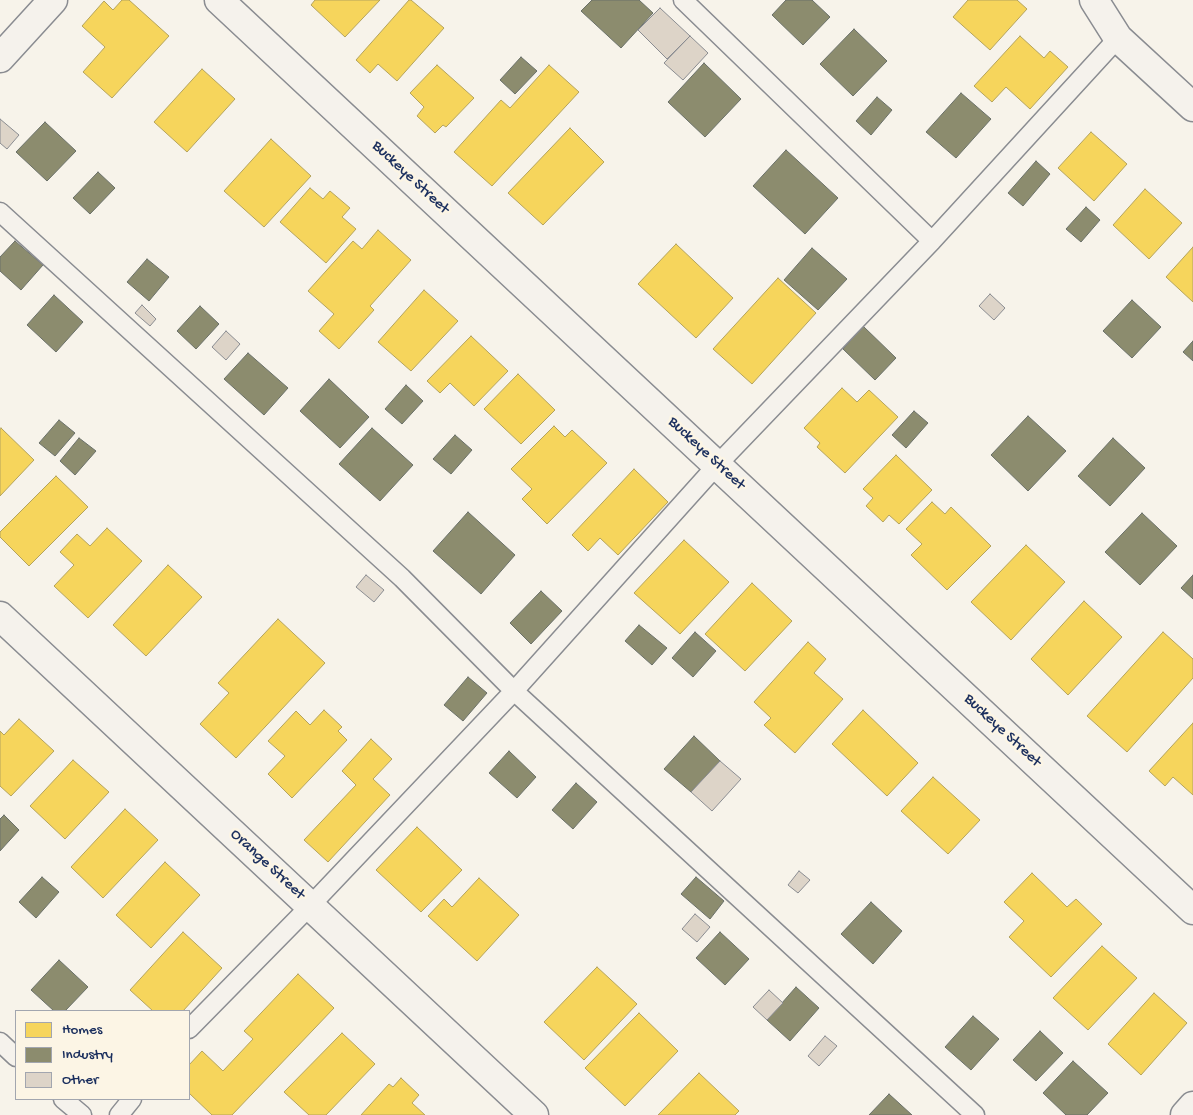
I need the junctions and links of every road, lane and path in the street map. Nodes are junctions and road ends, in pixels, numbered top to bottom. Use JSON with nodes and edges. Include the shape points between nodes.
{"nodes":[{"id":1,"x":53,"y":0,"type":"edge"},
{"id":2,"x":219,"y":0,"type":"edge"},
{"id":3,"x":683,"y":0,"type":"edge"},
{"id":4,"x":1094,"y":0,"type":"edge"},
{"id":5,"x":1118,"y":38,"type":"junction"},
{"id":6,"x":0,"y":58,"type":"edge"},
{"id":7,"x":1193,"y":107,"type":"edge"},
{"id":8,"x":0,"y":212,"type":"edge"},
{"id":9,"x":932,"y":241,"type":"junction"},
{"id":10,"x":718,"y":465,"type":"junction"},
{"id":11,"x":0,"y":616,"type":"edge"},
{"id":12,"x":514,"y":691,"type":"junction"},
{"id":13,"x":310,"y":906,"type":"junction"},
{"id":14,"x":1193,"y":910,"type":"edge"},
{"id":15,"x":190,"y":1028,"type":"edge"},
{"id":16,"x":0,"y":1042,"type":"edge"},
{"id":17,"x":15,"y":1056,"type":"edge"},
{"id":18,"x":64,"y":1100,"type":"edge"},
{"id":19,"x":131,"y":1100,"type":"edge"},
{"id":20,"x":1193,"y":1106,"type":"edge"},
{"id":21,"x":82,"y":1115,"type":"edge"},
{"id":22,"x":119,"y":1115,"type":"edge"},
{"id":23,"x":534,"y":1115,"type":"edge"},
{"id":24,"x":975,"y":1115,"type":"edge"},
{"id":25,"x":1185,"y":1115,"type":"edge"}],
"edges":[{"from":1,"to":6,"type":"street"},
{"from":2,"to":10,"type":"street","name":"Buckeye Street"},
{"from":3,"to":9,"type":"lane"},
{"from":4,"to":5,"type":"street"},
{"from":5,"to":7,"type":"street"},
{"from":5,"to":9,"type":"lane"},
{"from":8,"to":12,"type":"lane","via":[[402,578]]},
{"from":9,"to":10,"type":"lane"},
{"from":10,"to":12,"type":"lane"},
{"from":10,"to":14,"type":"street","name":"Buckeye Street"},
{"from":11,"to":13,"type":"street","name":"Orange Street"},
{"from":12,"to":13,"type":"lane"},
{"from":12,"to":24,"type":"lane"},
{"from":13,"to":15,"type":"lane"},
{"from":13,"to":23,"type":"street","name":"Orange Street"},
{"from":16,"to":17,"type":"lane"},
{"from":18,"to":21,"type":"lane"},
{"from":19,"to":22,"type":"lane"},
{"from":20,"to":25,"type":"street"}]}
